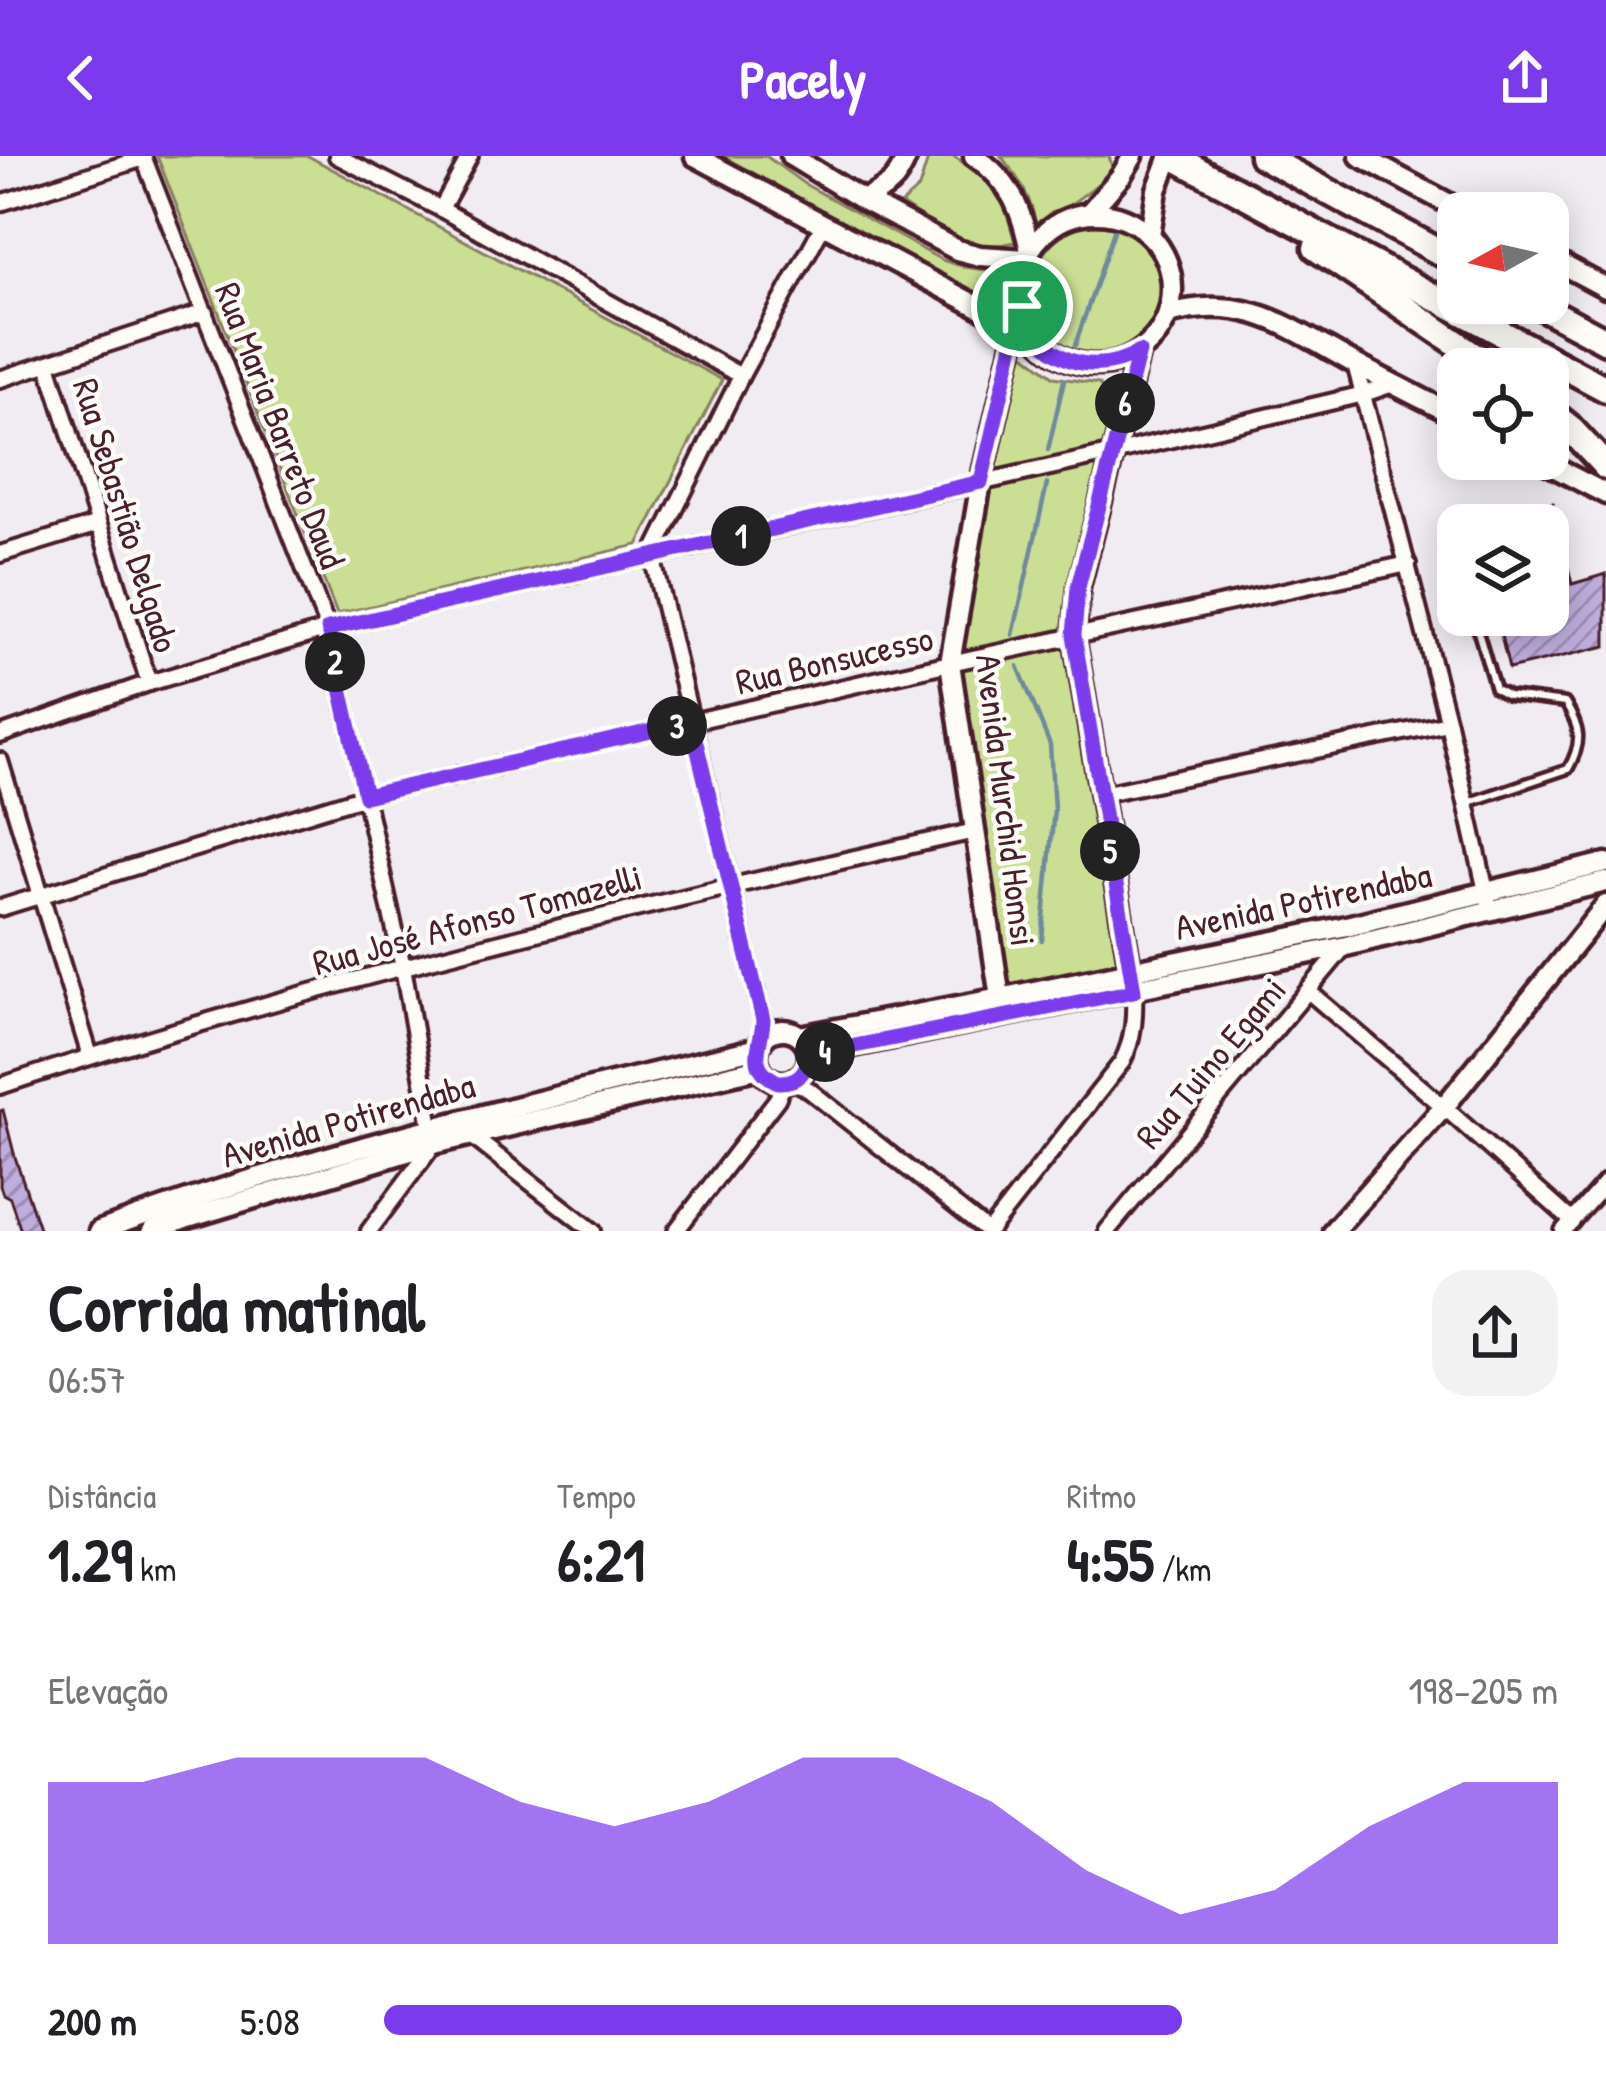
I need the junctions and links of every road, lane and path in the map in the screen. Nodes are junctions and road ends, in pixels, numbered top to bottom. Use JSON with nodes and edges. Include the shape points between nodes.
{"nodes":[{"id":1,"x":337,"y":156,"type":"edge"},
{"id":2,"x":470,"y":156,"type":"edge"},
{"id":3,"x":695,"y":156,"type":"edge"},
{"id":4,"x":791,"y":156,"type":"edge"},
{"id":5,"x":907,"y":156,"type":"edge"},
{"id":6,"x":974,"y":156,"type":"edge"},
{"id":7,"x":1133,"y":156,"type":"edge"},
{"id":8,"x":1171,"y":156,"type":"edge"},
{"id":9,"x":1262,"y":156,"type":"edge"},
{"id":10,"x":1360,"y":156,"type":"edge"},
{"id":11,"x":143,"y":157,"type":"edge"},
{"id":12,"x":1437,"y":197,"type":"edge"},
{"id":13,"x":863,"y":200,"type":"junction"},
{"id":14,"x":0,"y":203,"type":"edge"},
{"id":15,"x":441,"y":209,"type":"junction"},
{"id":16,"x":1089,"y":213,"type":"junction"},
{"id":17,"x":1292,"y":220,"type":"junction"},
{"id":18,"x":824,"y":225,"type":"junction"},
{"id":19,"x":1150,"y":235,"type":"junction"},
{"id":20,"x":1437,"y":251,"type":"edge"},
{"id":21,"x":1028,"y":255,"type":"junction"},
{"id":22,"x":1569,"y":268,"type":"edge"},
{"id":23,"x":1606,"y":288,"type":"edge"},
{"id":24,"x":1020,"y":291,"type":"junction"},
{"id":25,"x":205,"y":312,"type":"junction"},
{"id":26,"x":1168,"y":314,"type":"junction"},
{"id":27,"x":1569,"y":321,"type":"edge"},
{"id":28,"x":1017,"y":327,"type":"junction"},
{"id":29,"x":1041,"y":340,"type":"junction"},
{"id":30,"x":1606,"y":341,"type":"edge"},
{"id":31,"x":1464,"y":348,"type":"edge"},
{"id":32,"x":1139,"y":352,"type":"junction"},
{"id":33,"x":48,"y":364,"type":"junction"},
{"id":34,"x":1355,"y":364,"type":"junction"},
{"id":35,"x":741,"y":376,"type":"junction"},
{"id":36,"x":0,"y":379,"type":"edge"},
{"id":37,"x":1393,"y":384,"type":"junction"},
{"id":38,"x":1606,"y":388,"type":"edge"},
{"id":39,"x":1364,"y":394,"type":"junction"},
{"id":40,"x":1437,"y":406,"type":"edge"},
{"id":41,"x":1569,"y":427,"type":"edge"},
{"id":42,"x":1113,"y":453,"type":"junction"},
{"id":43,"x":1606,"y":467,"type":"edge"},
{"id":44,"x":1569,"y":475,"type":"edge"},
{"id":45,"x":981,"y":482,"type":"junction"},
{"id":46,"x":1606,"y":494,"type":"edge"},
{"id":47,"x":98,"y":524,"type":"junction"},
{"id":48,"x":0,"y":554,"type":"edge"},
{"id":49,"x":652,"y":556,"type":"junction"},
{"id":50,"x":1408,"y":564,"type":"junction"},
{"id":51,"x":328,"y":629,"type":"junction"},
{"id":52,"x":1074,"y":635,"type":"junction"},
{"id":53,"x":1479,"y":636,"type":"edge"},
{"id":54,"x":950,"y":663,"type":"junction"},
{"id":55,"x":149,"y":683,"type":"junction"},
{"id":56,"x":691,"y":722,"type":"junction"},
{"id":57,"x":1448,"y":723,"type":"junction"},
{"id":58,"x":0,"y":735,"type":"edge"},
{"id":59,"x":0,"y":761,"type":"edge"},
{"id":60,"x":1101,"y":794,"type":"junction"},
{"id":61,"x":365,"y":796,"type":"junction"},
{"id":62,"x":1466,"y":803,"type":"junction"},
{"id":63,"x":974,"y":831,"type":"junction"},
{"id":64,"x":1606,"y":863,"type":"edge"},
{"id":65,"x":1606,"y":883,"type":"edge"},
{"id":66,"x":730,"y":885,"type":"junction"},
{"id":67,"x":40,"y":896,"type":"junction"},
{"id":68,"x":1488,"y":903,"type":"junction"},
{"id":69,"x":1606,"y":905,"type":"edge"},
{"id":70,"x":0,"y":908,"type":"edge"},
{"id":71,"x":1344,"y":936,"type":"junction"},
{"id":72,"x":403,"y":968,"type":"junction"},
{"id":73,"x":1130,"y":970,"type":"junction"},
{"id":74,"x":1134,"y":991,"type":"junction"},
{"id":75,"x":1308,"y":992,"type":"junction"},
{"id":76,"x":1000,"y":998,"type":"junction"},
{"id":77,"x":90,"y":1056,"type":"junction"},
{"id":78,"x":781,"y":1064,"type":"junction"},
{"id":79,"x":0,"y":1086,"type":"edge"},
{"id":80,"x":1444,"y":1107,"type":"junction"},
{"id":81,"x":455,"y":1120,"type":"junction"},
{"id":82,"x":433,"y":1135,"type":"junction"},
{"id":83,"x":470,"y":1135,"type":"junction"},
{"id":84,"x":1606,"y":1182,"type":"edge"},
{"id":85,"x":168,"y":1206,"type":"junction"},
{"id":86,"x":192,"y":1225,"type":"edge"},
{"id":87,"x":1567,"y":1226,"type":"edge"},
{"id":88,"x":100,"y":1231,"type":"edge"},
{"id":89,"x":152,"y":1231,"type":"edge"},
{"id":90,"x":369,"y":1231,"type":"edge"},
{"id":91,"x":593,"y":1231,"type":"edge"},
{"id":92,"x":676,"y":1231,"type":"edge"},
{"id":93,"x":988,"y":1231,"type":"edge"},
{"id":94,"x":1108,"y":1231,"type":"edge"},
{"id":95,"x":1333,"y":1231,"type":"edge"}],
"edges":[{"from":1,"to":15,"type":"street"},
{"from":2,"to":15,"type":"street"},
{"from":3,"to":18,"type":"main road"},
{"from":4,"to":13,"type":"main road"},
{"from":5,"to":13,"type":"main road","via":[[886,189]]},
{"from":6,"to":21,"type":"main road","via":[[1013,194]]},
{"from":7,"to":16,"type":"main road"},
{"from":8,"to":17,"type":"highway"},
{"from":8,"to":19,"type":"main road"},
{"from":9,"to":20,"type":"highway"},
{"from":10,"to":12,"type":"main road"},
{"from":11,"to":14,"type":"street"},
{"from":11,"to":25,"type":"street","name":"Rua Maria Barreto Daud"},
{"from":13,"to":21,"type":"main road","via":[[957,250]]},
{"from":15,"to":35,"type":"street"},
{"from":16,"to":19,"type":"main road","via":[[1115,215]]},
{"from":16,"to":21,"type":"main road","via":[[1054,225]]},
{"from":17,"to":31,"type":"highway","via":[[1297,234]]},
{"from":17,"to":38,"type":"highway"},
{"from":18,"to":28,"type":"main road"},
{"from":18,"to":35,"type":"street"},
{"from":19,"to":26,"type":"main road","via":[[1169,266]]},
{"from":21,"to":24,"type":"main road"},
{"from":22,"to":23,"type":"main road"},
{"from":24,"to":28,"type":"main road","name":"Avenida Murchid Homsi"},
{"from":24,"to":29,"type":"main road"},
{"from":25,"to":33,"type":"street"},
{"from":25,"to":51,"type":"street","name":"Rua Maria Barreto Daud"},
{"from":26,"to":32,"type":"main road"},
{"from":26,"to":34,"type":"main road","via":[[1253,313]]},
{"from":27,"to":30,"type":"highway"},
{"from":28,"to":29,"type":"main road"},
{"from":28,"to":45,"type":"main road","name":"Avenida Murchid Homsi"},
{"from":29,"to":32,"type":"main road","via":[[1082,364]]},
{"from":32,"to":42,"type":"main road"},
{"from":33,"to":36,"type":"street"},
{"from":33,"to":47,"type":"street","name":"Rua Sebastião Delgado"},
{"from":34,"to":37,"type":"main road"},
{"from":34,"to":39,"type":"street"},
{"from":35,"to":49,"type":"street"},
{"from":37,"to":39,"type":"street"},
{"from":37,"to":40,"type":"main road"},
{"from":39,"to":42,"type":"street"},
{"from":39,"to":50,"type":"street"},
{"from":41,"to":43,"type":"highway"},
{"from":42,"to":45,"type":"street"},
{"from":42,"to":52,"type":"main road","via":[[1078,587]]},
{"from":44,"to":46,"type":"main road"},
{"from":45,"to":49,"type":"street"},
{"from":45,"to":54,"type":"main road","name":"Avenida Murchid Homsi"},
{"from":47,"to":48,"type":"street"},
{"from":47,"to":55,"type":"street","name":"Rua Sebastião Delgado"},
{"from":49,"to":51,"type":"street"},
{"from":49,"to":56,"type":"street"},
{"from":50,"to":52,"type":"street","name":"Rua Bonsucesso"},
{"from":50,"to":57,"type":"street"},
{"from":51,"to":55,"type":"street"},
{"from":51,"to":61,"type":"street","name":"Rua Maria Barreto Daud"},
{"from":52,"to":54,"type":"street","name":"Rua Bonsucesso"},
{"from":52,"to":60,"type":"main road"},
{"from":53,"to":62,"type":"lane","via":[[1495,689],[1565,703],[1576,720],[1578,750],[1568,769]]},
{"from":54,"to":56,"type":"street","name":"Rua Bonsucesso"},
{"from":54,"to":63,"type":"main road","name":"Avenida Murchid Homsi"},
{"from":55,"to":58,"type":"street"},
{"from":56,"to":61,"type":"street","name":"Rua Bonsucesso"},
{"from":56,"to":66,"type":"street"},
{"from":57,"to":60,"type":"street"},
{"from":57,"to":62,"type":"street"},
{"from":59,"to":67,"type":"street"},
{"from":60,"to":73,"type":"main road"},
{"from":61,"to":67,"type":"street","name":"Rua Bonsucesso"},
{"from":61,"to":72,"type":"street","name":"Rua Maria Barreto Daud"},
{"from":62,"to":68,"type":"street"},
{"from":63,"to":66,"type":"street","name":"Rua José Afonso Tomazelli"},
{"from":63,"to":76,"type":"main road","name":"Avenida Murchid Homsi"},
{"from":64,"to":68,"type":"main road","name":"Avenida Potirendaba"},
{"from":65,"to":68,"type":"main road","name":"Avenida Potirendaba"},
{"from":66,"to":72,"type":"street","name":"Rua José Afonso Tomazelli"},
{"from":66,"to":78,"type":"street"},
{"from":67,"to":70,"type":"street","name":"Rua Bonsucesso"},
{"from":67,"to":77,"type":"street"},
{"from":68,"to":71,"type":"main road","name":"Avenida Potirendaba"},
{"from":69,"to":80,"type":"main road"},
{"from":71,"to":73,"type":"main road","name":"Avenida Potirendaba"},
{"from":71,"to":74,"type":"main road","name":"Avenida Potirendaba"},
{"from":71,"to":75,"type":"street","name":"Rua Tuino Egami"},
{"from":72,"to":77,"type":"street","name":"Rua José Afonso Tomazelli"},
{"from":72,"to":82,"type":"street","name":"Rua Maria Barreto Daud"},
{"from":73,"to":74,"type":"main road"},
{"from":73,"to":76,"type":"main road","name":"Avenida Potirendaba"},
{"from":74,"to":78,"type":"main road","name":"Avenida Potirendaba"},
{"from":74,"to":93,"type":"street","via":[[1122,1062]]},
{"from":75,"to":80,"type":"street"},
{"from":75,"to":94,"type":"street","name":"Rua Tuino Egami"},
{"from":76,"to":78,"type":"main road","name":"Avenida Potirendaba","via":[[800,1036]]},
{"from":77,"to":79,"type":"street","name":"Rua José Afonso Tomazelli"},
{"from":78,"to":81,"type":"main road","name":"Avenida Potirendaba"},
{"from":78,"to":83,"type":"main road","name":"Avenida Potirendaba"},
{"from":78,"to":92,"type":"street"},
{"from":78,"to":93,"type":"street"},
{"from":80,"to":87,"type":"street"},
{"from":80,"to":95,"type":"main road"},
{"from":81,"to":82,"type":"main road","name":"Avenida Potirendaba"},
{"from":81,"to":83,"type":"street"},
{"from":82,"to":83,"type":"main road","name":"Avenida Potirendaba"},
{"from":82,"to":85,"type":"main road","name":"Avenida Potirendaba"},
{"from":82,"to":86,"type":"main road","name":"Avenida Potirendaba"},
{"from":82,"to":90,"type":"street"},
{"from":83,"to":91,"type":"street"},
{"from":84,"to":87,"type":"street"},
{"from":85,"to":86,"type":"street"},
{"from":85,"to":88,"type":"main road","name":"Avenida Potirendaba"},
{"from":86,"to":89,"type":"main road","name":"Avenida Potirendaba"}]}
